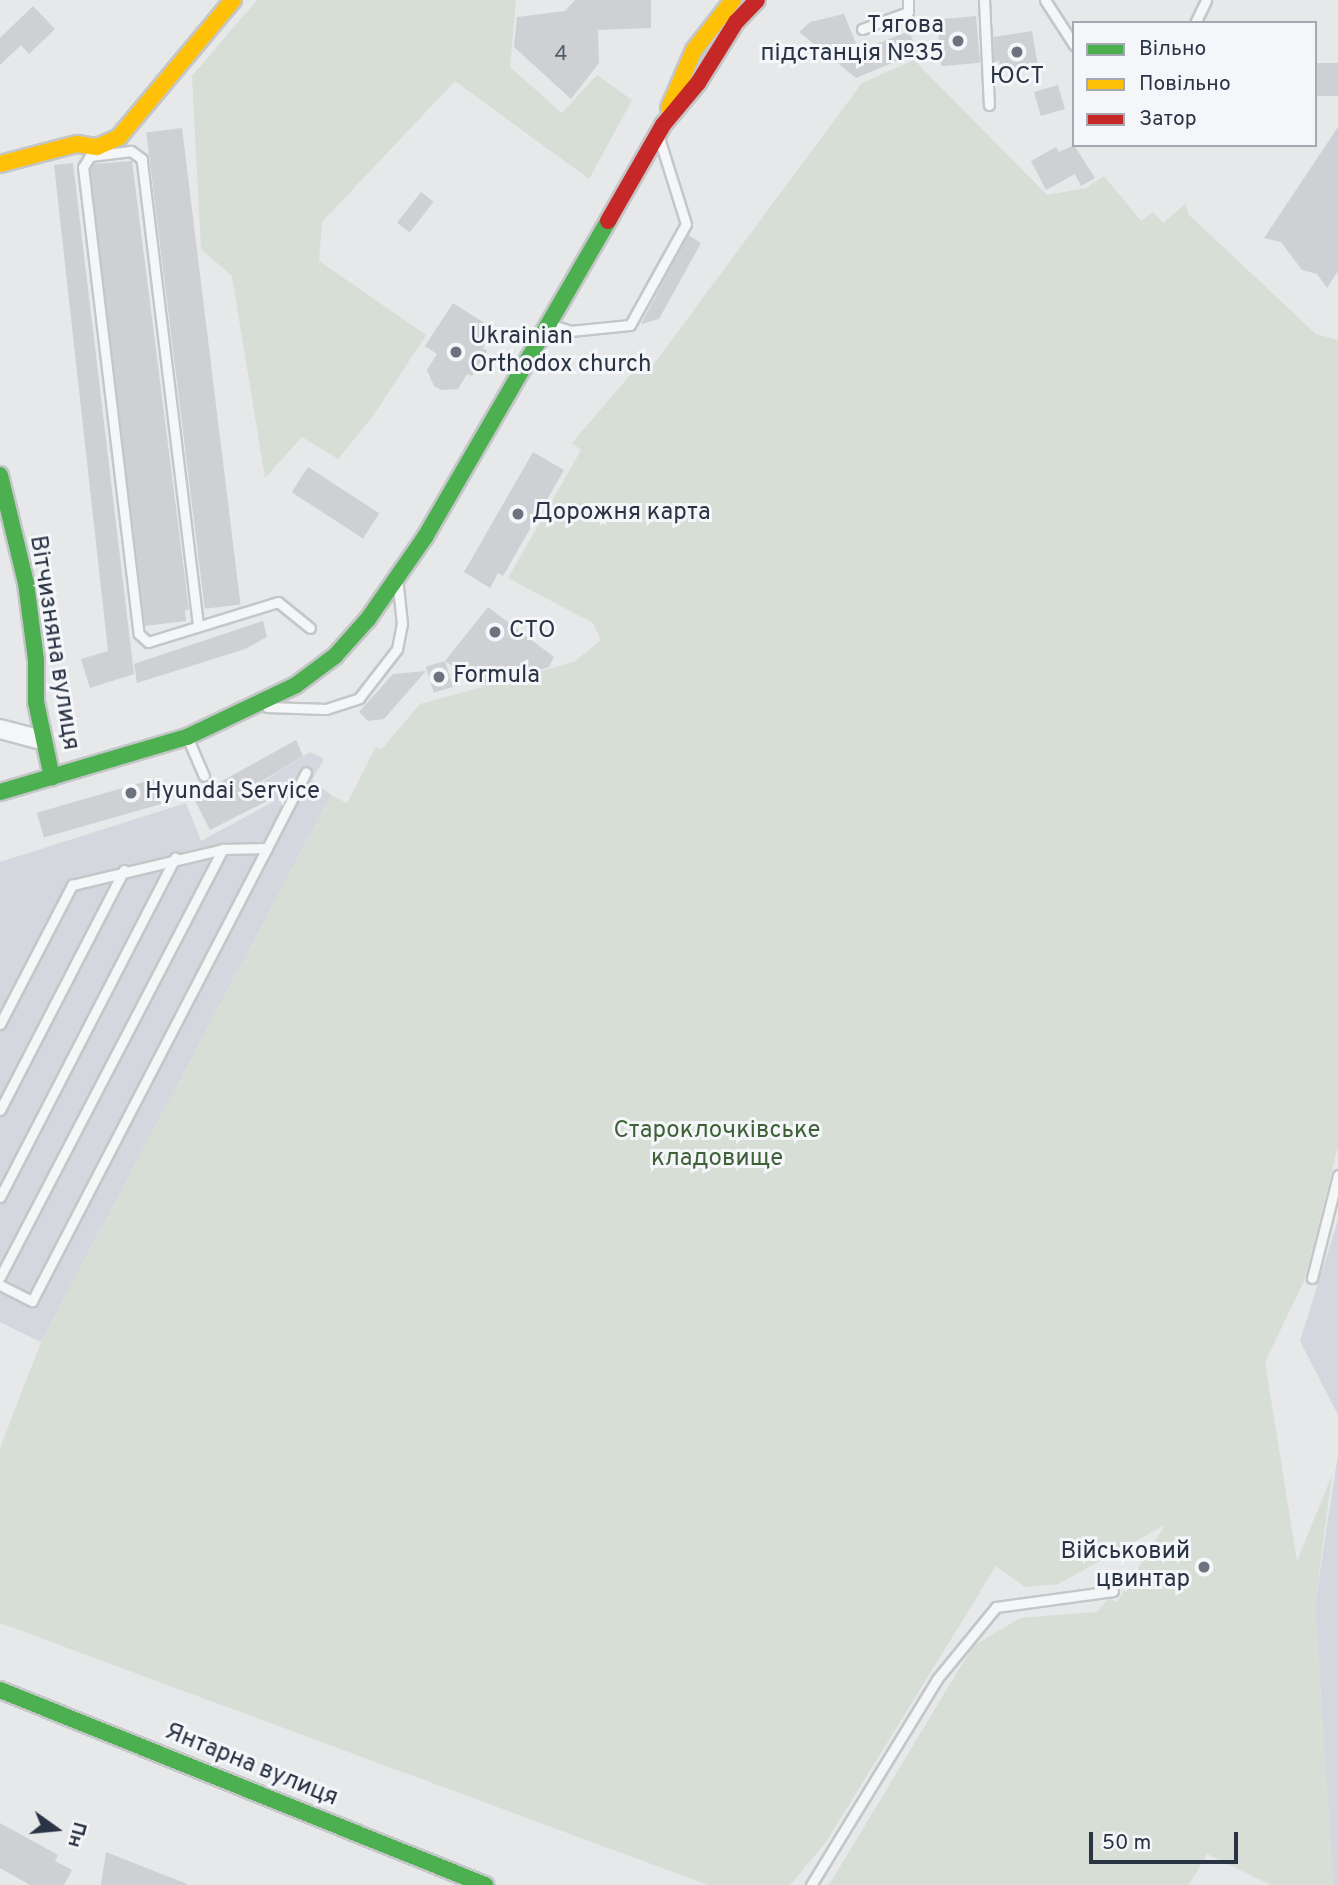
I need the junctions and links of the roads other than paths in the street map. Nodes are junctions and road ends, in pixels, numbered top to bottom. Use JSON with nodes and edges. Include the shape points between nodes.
{"nodes":[{"id":1,"x":233,"y":0,"type":"edge"},
{"id":2,"x":733,"y":0,"type":"edge"},
{"id":3,"x":757,"y":0,"type":"edge"},
{"id":4,"x":908,"y":0,"type":"edge"},
{"id":5,"x":984,"y":0,"type":"edge"},
{"id":6,"x":1045,"y":0,"type":"edge"},
{"id":7,"x":1206,"y":0,"type":"edge"},
{"id":8,"x":1196,"y":21,"type":"edge"},
{"id":9,"x":862,"y":29,"type":"dead end"},
{"id":10,"x":1072,"y":42,"type":"edge"},
{"id":11,"x":989,"y":105,"type":"dead end"},
{"id":12,"x":660,"y":129,"type":"junction"},
{"id":13,"x":0,"y":164,"type":"edge"},
{"id":14,"x":549,"y":324,"type":"junction"},
{"id":15,"x":0,"y":475,"type":"edge"},
{"id":16,"x":398,"y":579,"type":"junction"},
{"id":17,"x":198,"y":625,"type":"junction"},
{"id":18,"x":310,"y":628,"type":"dead end"},
{"id":19,"x":255,"y":707,"type":"junction"},
{"id":20,"x":0,"y":729,"type":"edge"},
{"id":21,"x":187,"y":737,"type":"junction"},
{"id":22,"x":42,"y":740,"type":"junction"},
{"id":23,"x":306,"y":772,"type":"dead end"},
{"id":24,"x":52,"y":776,"type":"junction"},
{"id":25,"x":204,"y":776,"type":"dead end"},
{"id":26,"x":0,"y":792,"type":"edge"},
{"id":27,"x":267,"y":848,"type":"junction"},
{"id":28,"x":223,"y":849,"type":"junction"},
{"id":29,"x":175,"y":858,"type":"junction"},
{"id":30,"x":124,"y":870,"type":"junction"},
{"id":31,"x":0,"y":1024,"type":"edge"},
{"id":32,"x":0,"y":1110,"type":"edge"},
{"id":33,"x":1338,"y":1175,"type":"edge"},
{"id":34,"x":0,"y":1197,"type":"edge"},
{"id":35,"x":0,"y":1277,"type":"edge"},
{"id":36,"x":1312,"y":1278,"type":"dead end"},
{"id":37,"x":0,"y":1285,"type":"edge"},
{"id":38,"x":1113,"y":1591,"type":"dead end"},
{"id":39,"x":0,"y":1690,"type":"edge"},
{"id":40,"x":485,"y":1885,"type":"edge"},
{"id":41,"x":811,"y":1885,"type":"edge"}],
"edges":[{"from":1,"to":13,"type":"main road","via":[[119,137],[97,147],[77,144]]},
{"from":2,"to":12,"type":"main road","via":[[694,50]]},
{"from":3,"to":12,"type":"main road"},
{"from":4,"to":9,"type":"lane","via":[[908,12]]},
{"from":5,"to":11,"type":"lane"},
{"from":6,"to":10,"type":"lane"},
{"from":7,"to":8,"type":"lane"},
{"from":12,"to":14,"type":"main road"},
{"from":12,"to":14,"type":"lane","via":[[686,224],[630,325],[570,331]]},
{"from":14,"to":16,"type":"main road"},
{"from":15,"to":22,"type":"main road","name":"Вітчизняна вулиця","via":[[26,583]]},
{"from":16,"to":19,"type":"main road","via":[[335,656]]},
{"from":16,"to":19,"type":"lane","via":[[402,624],[397,649],[359,698],[326,709]]},
{"from":17,"to":17,"type":"lane","via":[[148,642],[139,634],[83,167],[90,156],[131,151],[142,159]]},
{"from":17,"to":18,"type":"lane","via":[[278,602]]},
{"from":19,"to":21,"type":"main road"},
{"from":20,"to":22,"type":"street"},
{"from":21,"to":24,"type":"main road"},
{"from":21,"to":25,"type":"lane"},
{"from":22,"to":24,"type":"main road","name":"Вітчизняна вулиця"},
{"from":23,"to":27,"type":"lane"},
{"from":24,"to":26,"type":"main road"},
{"from":27,"to":28,"type":"lane"},
{"from":27,"to":37,"type":"lane","via":[[32,1301]]},
{"from":28,"to":29,"type":"lane"},
{"from":28,"to":35,"type":"lane"},
{"from":29,"to":30,"type":"lane"},
{"from":29,"to":34,"type":"lane"},
{"from":30,"to":31,"type":"lane","via":[[72,885]]},
{"from":30,"to":32,"type":"lane"},
{"from":33,"to":36,"type":"lane"},
{"from":38,"to":41,"type":"lane","via":[[996,1607],[937,1679]]},
{"from":39,"to":40,"type":"main road","name":"Янтарна вулиця"}]}
